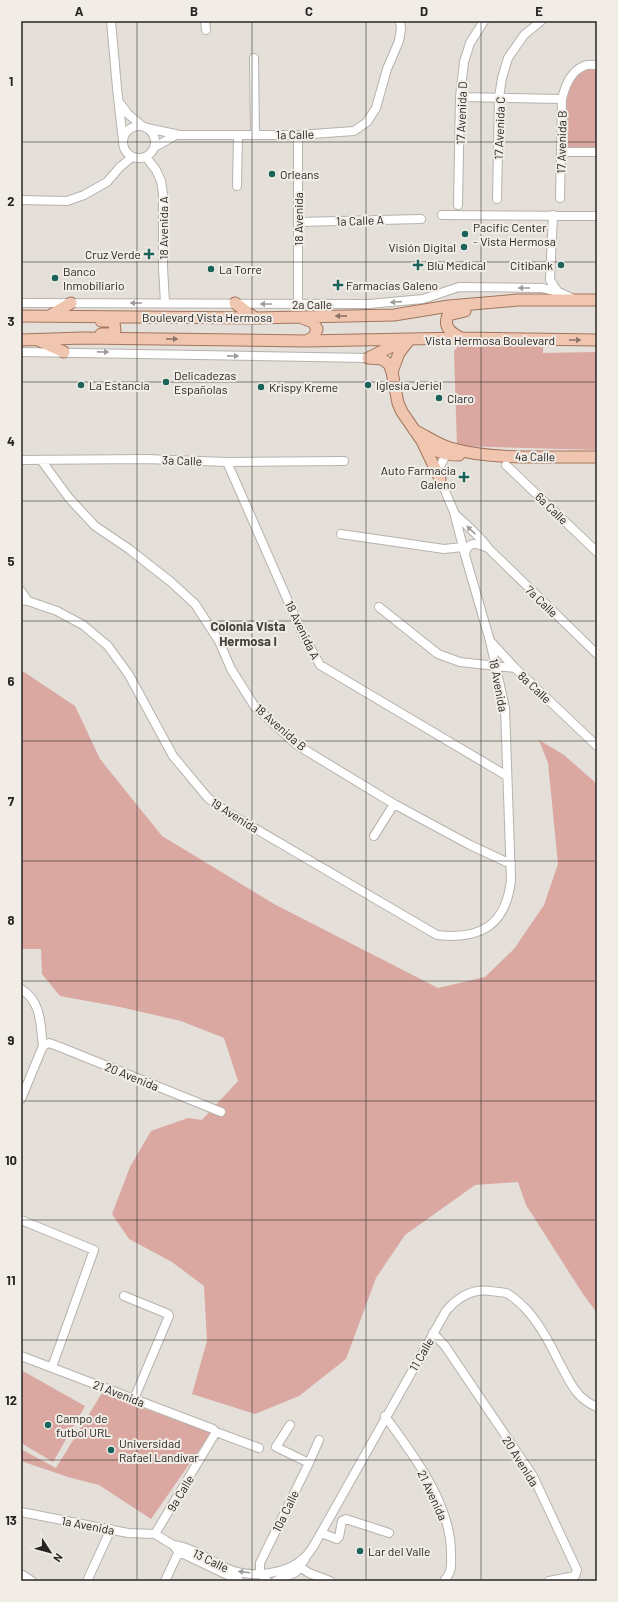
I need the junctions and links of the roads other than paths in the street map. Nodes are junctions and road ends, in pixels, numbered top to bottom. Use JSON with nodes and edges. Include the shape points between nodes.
{"nodes":[{"id":1,"x":112,"y":21,"type":"edge"},
{"id":2,"x":205,"y":21,"type":"edge"},
{"id":3,"x":400,"y":21,"type":"edge"},
{"id":4,"x":540,"y":21,"type":"edge"},
{"id":5,"x":483,"y":23,"type":"edge"},
{"id":6,"x":206,"y":30,"type":"dead end"},
{"id":7,"x":254,"y":58,"type":"dead end"},
{"id":8,"x":597,"y":65,"type":"edge"},
{"id":9,"x":460,"y":97,"type":"junction"},
{"id":10,"x":499,"y":97,"type":"junction"},
{"id":11,"x":562,"y":98,"type":"junction"},
{"id":12,"x":118,"y":101,"type":"junction"},
{"id":13,"x":145,"y":127,"type":"junction"},
{"id":14,"x":176,"y":135,"type":"junction"},
{"id":15,"x":238,"y":135,"type":"junction"},
{"id":16,"x":255,"y":135,"type":"junction"},
{"id":17,"x":298,"y":135,"type":"junction"},
{"id":18,"x":123,"y":143,"type":"junction"},
{"id":19,"x":155,"y":147,"type":"junction"},
{"id":20,"x":562,"y":152,"type":"junction"},
{"id":21,"x":597,"y":152,"type":"edge"},
{"id":22,"x":132,"y":157,"type":"junction"},
{"id":23,"x":146,"y":157,"type":"junction"},
{"id":24,"x":117,"y":171,"type":"junction"},
{"id":25,"x":237,"y":186,"type":"dead end"},
{"id":26,"x":560,"y":198,"type":"dead end"},
{"id":27,"x":497,"y":199,"type":"dead end"},
{"id":28,"x":21,"y":200,"type":"edge"},
{"id":29,"x":458,"y":205,"type":"dead end"},
{"id":30,"x":442,"y":215,"type":"dead end"},
{"id":31,"x":553,"y":215,"type":"junction"},
{"id":32,"x":597,"y":216,"type":"edge"},
{"id":33,"x":421,"y":219,"type":"dead end"},
{"id":34,"x":298,"y":222,"type":"junction"},
{"id":35,"x":550,"y":280,"type":"junction"},
{"id":36,"x":542,"y":288,"type":"junction"},
{"id":37,"x":559,"y":292,"type":"junction"},
{"id":38,"x":518,"y":300,"type":"junction"},
{"id":39,"x":574,"y":300,"type":"junction"},
{"id":40,"x":597,"y":300,"type":"edge"},
{"id":41,"x":21,"y":303,"type":"edge"},
{"id":42,"x":71,"y":303,"type":"junction"},
{"id":43,"x":165,"y":303,"type":"junction"},
{"id":44,"x":235,"y":303,"type":"junction"},
{"id":45,"x":298,"y":304,"type":"junction"},
{"id":46,"x":21,"y":316,"type":"edge"},
{"id":47,"x":45,"y":316,"type":"junction"},
{"id":48,"x":86,"y":316,"type":"junction"},
{"id":49,"x":299,"y":317,"type":"junction"},
{"id":50,"x":255,"y":318,"type":"junction"},
{"id":51,"x":461,"y":338,"type":"junction"},
{"id":52,"x":64,"y":339,"type":"junction"},
{"id":53,"x":21,"y":340,"type":"edge"},
{"id":54,"x":38,"y":340,"type":"junction"},
{"id":55,"x":407,"y":340,"type":"junction"},
{"id":56,"x":597,"y":340,"type":"edge"},
{"id":57,"x":306,"y":341,"type":"junction"},
{"id":58,"x":21,"y":352,"type":"edge"},
{"id":59,"x":64,"y":352,"type":"junction"},
{"id":60,"x":368,"y":358,"type":"junction"},
{"id":61,"x":392,"y":372,"type":"junction"},
{"id":62,"x":414,"y":430,"type":"junction"},
{"id":63,"x":422,"y":441,"type":"junction"},
{"id":64,"x":460,"y":450,"type":"junction"},
{"id":65,"x":472,"y":453,"type":"junction"},
{"id":66,"x":446,"y":455,"type":"junction"},
{"id":67,"x":597,"y":457,"type":"edge"},
{"id":68,"x":21,"y":460,"type":"edge"},
{"id":69,"x":41,"y":460,"type":"junction"},
{"id":70,"x":344,"y":461,"type":"dead end"},
{"id":71,"x":227,"y":462,"type":"junction"},
{"id":72,"x":506,"y":465,"type":"dead end"},
{"id":73,"x":440,"y":479,"type":"junction"},
{"id":74,"x":454,"y":512,"type":"junction"},
{"id":75,"x":341,"y":534,"type":"dead end"},
{"id":76,"x":488,"y":548,"type":"junction"},
{"id":77,"x":464,"y":551,"type":"junction"},
{"id":78,"x":597,"y":552,"type":"edge"},
{"id":79,"x":21,"y":591,"type":"edge"},
{"id":80,"x":25,"y":600,"type":"edge"},
{"id":81,"x":378,"y":607,"type":"dead end"},
{"id":82,"x":490,"y":641,"type":"junction"},
{"id":83,"x":597,"y":654,"type":"edge"},
{"id":84,"x":496,"y":666,"type":"junction"},
{"id":85,"x":515,"y":668,"type":"junction"},
{"id":86,"x":597,"y":746,"type":"edge"},
{"id":87,"x":507,"y":776,"type":"junction"},
{"id":88,"x":394,"y":804,"type":"junction"},
{"id":89,"x":374,"y":836,"type":"dead end"},
{"id":90,"x":511,"y":864,"type":"junction"},
{"id":91,"x":474,"y":934,"type":"joint"},
{"id":92,"x":21,"y":989,"type":"edge"},
{"id":93,"x":43,"y":1046,"type":"junction"},
{"id":94,"x":21,"y":1099,"type":"edge"},
{"id":95,"x":221,"y":1112,"type":"dead end"},
{"id":96,"x":21,"y":1220,"type":"edge"},
{"id":97,"x":124,"y":1296,"type":"dead end"},
{"id":98,"x":433,"y":1333,"type":"junction"},
{"id":99,"x":21,"y":1356,"type":"edge"},
{"id":100,"x":52,"y":1367,"type":"junction"},
{"id":101,"x":134,"y":1399,"type":"junction"},
{"id":102,"x":597,"y":1408,"type":"edge"},
{"id":103,"x":385,"y":1416,"type":"junction"},
{"id":104,"x":290,"y":1425,"type":"dead end"},
{"id":105,"x":216,"y":1432,"type":"junction"},
{"id":106,"x":319,"y":1440,"type":"dead end"},
{"id":107,"x":259,"y":1448,"type":"dead end"},
{"id":108,"x":309,"y":1463,"type":"junction"},
{"id":109,"x":21,"y":1512,"type":"edge"},
{"id":110,"x":111,"y":1529,"type":"junction"},
{"id":111,"x":321,"y":1533,"type":"junction"},
{"id":112,"x":389,"y":1533,"type":"dead end"},
{"id":113,"x":155,"y":1534,"type":"junction"},
{"id":114,"x":181,"y":1549,"type":"junction"},
{"id":115,"x":298,"y":1565,"type":"junction"},
{"id":116,"x":260,"y":1573,"type":"junction"},
{"id":117,"x":21,"y":1574,"type":"edge"},
{"id":118,"x":288,"y":1578,"type":"edge"},
{"id":119,"x":32,"y":1581,"type":"edge"},
{"id":120,"x":87,"y":1581,"type":"edge"},
{"id":121,"x":165,"y":1581,"type":"edge"},
{"id":122,"x":240,"y":1581,"type":"edge"},
{"id":123,"x":267,"y":1581,"type":"edge"},
{"id":124,"x":276,"y":1581,"type":"edge"},
{"id":125,"x":330,"y":1581,"type":"edge"},
{"id":126,"x":444,"y":1581,"type":"edge"},
{"id":127,"x":549,"y":1581,"type":"edge"}],
"edges":[{"from":1,"to":12,"type":"street"},
{"from":2,"to":6,"type":"street"},
{"from":3,"to":17,"type":"street","name":"1a Calle","via":[[399,41],[372,116],[354,131]]},
{"from":4,"to":10,"type":"street","name":"17 Avenida C","via":[[524,35],[508,58]]},
{"from":5,"to":9,"type":"street","name":"17 Avenida D","via":[[470,44],[464,62]]},
{"from":7,"to":16,"type":"street"},
{"from":8,"to":11,"type":"street","name":"17 Avenida B","via":[[584,66],[573,74]]},
{"from":9,"to":10,"type":"street"},
{"from":9,"to":29,"type":"street","name":"17 Avenida D"},
{"from":10,"to":11,"type":"street"},
{"from":10,"to":27,"type":"street","name":"17 Avenida C"},
{"from":11,"to":20,"type":"street","name":"17 Avenida B"},
{"from":12,"to":13,"type":"street","via":[[128,114]]},
{"from":12,"to":18,"type":"street"},
{"from":13,"to":14,"type":"street","name":"1a Calle"},
{"from":13,"to":18,"type":"street","via":[[137,126],[127,131]]},
{"from":13,"to":19,"type":"street","via":[[154,136]]},
{"from":14,"to":15,"type":"street","name":"1a Calle"},
{"from":14,"to":19,"type":"street","name":"1a Calle"},
{"from":15,"to":16,"type":"street","name":"1a Calle"},
{"from":15,"to":25,"type":"street"},
{"from":16,"to":17,"type":"street","name":"1a Calle"},
{"from":17,"to":34,"type":"street","name":"18 Avenida"},
{"from":18,"to":22,"type":"street","via":[[125,151]]},
{"from":18,"to":24,"type":"street"},
{"from":19,"to":23,"type":"street"},
{"from":20,"to":21,"type":"street"},
{"from":20,"to":26,"type":"street","name":"17 Avenida B"},
{"from":22,"to":23,"type":"street"},
{"from":22,"to":24,"type":"street"},
{"from":23,"to":43,"type":"street","name":"18 Avenida A","via":[[156,170],[163,194]]},
{"from":24,"to":28,"type":"street","via":[[97,189],[67,201]]},
{"from":30,"to":31,"type":"street"},
{"from":31,"to":32,"type":"street"},
{"from":31,"to":35,"type":"street"},
{"from":33,"to":34,"type":"street","name":"1a Calle A"},
{"from":34,"to":45,"type":"street","name":"18 Avenida"},
{"from":35,"to":36,"type":"street"},
{"from":35,"to":37,"type":"street"},
{"from":36,"to":37,"type":"street","name":"2a Calle"},
{"from":36,"to":45,"type":"street","name":"2a Calle","one_way":true,"via":[[459,287],[431,298],[405,302]]},
{"from":37,"to":39,"type":"street","name":"2a Calle"},
{"from":38,"to":39,"type":"main road"},
{"from":38,"to":49,"type":"main road","name":"Boulevard Vista Hermosa","one_way":true,"via":[[449,306],[394,315]]},
{"from":38,"to":51,"type":"main road","via":[[448,315],[447,328]]},
{"from":39,"to":40,"type":"main road"},
{"from":41,"to":42,"type":"street","name":"2a Calle"},
{"from":43,"to":42,"type":"street","name":"2a Calle","one_way":true},
{"from":42,"to":47,"type":"main road"},
{"from":43,"to":44,"type":"street","name":"2a Calle"},
{"from":45,"to":44,"type":"street","name":"2a Calle","one_way":true},
{"from":44,"to":50,"type":"main road"},
{"from":46,"to":47,"type":"main road","name":"Boulevard Vista Hermosa"},
{"from":47,"to":48,"type":"main road","name":"Boulevard Vista Hermosa"},
{"from":48,"to":50,"type":"main road","name":"Boulevard Vista Hermosa"},
{"from":48,"to":52,"type":"main road","via":[[95,321],[112,322],[116,325],[115,330],[109,334],[74,334]]},
{"from":49,"to":50,"type":"main road","name":"Boulevard Vista Hermosa"},
{"from":49,"to":57,"type":"main road","via":[[316,326],[316,334]]},
{"from":51,"to":55,"type":"main road","name":"Vista Hermosa Boulevard"},
{"from":51,"to":56,"type":"main road","name":"Vista Hermosa Boulevard","one_way":true},
{"from":52,"to":54,"type":"main road","name":"Boulevard Vista Hermosa"},
{"from":52,"to":57,"type":"main road","name":"Boulevard Vista Hermosa","one_way":true},
{"from":53,"to":54,"type":"main road","name":"Boulevard Vista Hermosa"},
{"from":54,"to":59,"type":"main road"},
{"from":55,"to":57,"type":"main road","name":"Vista Hermosa Boulevard"},
{"from":55,"to":60,"type":"main road"},
{"from":55,"to":61,"type":"main road"},
{"from":58,"to":59,"type":"street"},
{"from":59,"to":60,"type":"street","one_way":true},
{"from":60,"to":61,"type":"main road","via":[[386,361]]},
{"from":61,"to":62,"type":"main road","via":[[398,403]]},
{"from":62,"to":63,"type":"main road"},
{"from":62,"to":64,"type":"main road","name":"4a Calle","via":[[440,444]]},
{"from":63,"to":66,"type":"main road"},
{"from":63,"to":73,"type":"main road"},
{"from":64,"to":65,"type":"main road","name":"4a Calle"},
{"from":64,"to":66,"type":"main road"},
{"from":65,"to":66,"type":"main road","name":"4a Calle"},
{"from":65,"to":67,"type":"main road","name":"4a Calle"},
{"from":66,"to":73,"type":"street","via":[[440,466]]},
{"from":68,"to":69,"type":"street","name":"3a Calle"},
{"from":69,"to":71,"type":"street","name":"3a Calle","via":[[146,459]]},
{"from":69,"to":88,"type":"street","name":"18 Avenida B","via":[[69,498],[95,526],[129,549],[195,604],[219,641],[231,669],[255,707],[297,745]]},
{"from":70,"to":71,"type":"street","name":"3a Calle"},
{"from":71,"to":87,"type":"street","name":"18 Avenida A","via":[[303,635],[320,665]]},
{"from":72,"to":78,"type":"street","name":"6a Calle"},
{"from":73,"to":74,"type":"street","name":"18 Avenida"},
{"from":76,"to":74,"type":"street","name":"7a Calle","one_way":true},
{"from":74,"to":77,"type":"street","name":"18 Avenida"},
{"from":75,"to":77,"type":"street"},
{"from":76,"to":77,"type":"street","via":[[475,543]]},
{"from":76,"to":83,"type":"street","name":"7a Calle"},
{"from":77,"to":82,"type":"street","name":"18 Avenida"},
{"from":79,"to":80,"type":"street","name":"19 Avenida"},
{"from":80,"to":91,"type":"street","name":"19 Avenida","via":[[57,611],[83,625],[108,646],[129,675],[173,756],[208,798],[227,812],[437,935],[455,937]]},
{"from":81,"to":84,"type":"street","name":"8a Calle","via":[[438,654],[460,662]]},
{"from":82,"to":84,"type":"street","name":"18 Avenida"},
{"from":82,"to":85,"type":"street"},
{"from":84,"to":85,"type":"street","name":"8a Calle"},
{"from":84,"to":87,"type":"street","name":"18 Avenida","via":[[505,708]]},
{"from":85,"to":86,"type":"street","name":"8a Calle"},
{"from":87,"to":90,"type":"street","name":"18 Avenida"},
{"from":88,"to":89,"type":"street"},
{"from":88,"to":90,"type":"street","name":"18 Avenida B"},
{"from":90,"to":91,"type":"street","name":"18 Avenida","via":[[510,894],[505,906],[498,918]]},
{"from":92,"to":93,"type":"street","via":[[35,1003],[40,1014]]},
{"from":93,"to":94,"type":"street"},
{"from":93,"to":95,"type":"street","name":"20 Avenida","via":[[49,1044],[60,1047]]},
{"from":96,"to":100,"type":"street","via":[[94,1250]]},
{"from":97,"to":101,"type":"street","via":[[169,1316]]},
{"from":98,"to":102,"type":"street","name":"11 Calle","via":[[446,1311],[458,1299],[469,1293],[484,1290],[506,1294],[518,1300],[529,1312],[541,1329],[570,1384],[584,1400]]},
{"from":98,"to":103,"type":"street","name":"11 Calle"},
{"from":98,"to":127,"type":"street","name":"20 Avenida","via":[[445,1346],[532,1476],[577,1570],[575,1576]]},
{"from":99,"to":100,"type":"street","name":"21 Avenida"},
{"from":100,"to":101,"type":"street","name":"21 Avenida"},
{"from":101,"to":105,"type":"street","name":"21 Avenida"},
{"from":103,"to":111,"type":"street","name":"11 Calle"},
{"from":103,"to":126,"type":"street","name":"21 Avenida","via":[[429,1480],[448,1526],[451,1572]]},
{"from":104,"to":108,"type":"street","via":[[276,1447]]},
{"from":105,"to":107,"type":"street","name":"21 Avenida"},
{"from":105,"to":113,"type":"street","name":"9a Calle"},
{"from":106,"to":108,"type":"street","name":"10a Calle"},
{"from":108,"to":116,"type":"street","name":"10a Calle","via":[[260,1563]]},
{"from":109,"to":110,"type":"street","name":"1a Avenida"},
{"from":110,"to":113,"type":"street","name":"1a Avenida","via":[[128,1533]]},
{"from":110,"to":120,"type":"street"},
{"from":111,"to":112,"type":"street","via":[[334,1539],[339,1537],[342,1521],[346,1518]]},
{"from":111,"to":115,"type":"street","name":"11 Calle"},
{"from":113,"to":114,"type":"street","name":"13 Calle"},
{"from":116,"to":114,"type":"street","name":"13 Calle","one_way":true,"via":[[228,1569]]},
{"from":114,"to":121,"type":"street"},
{"from":114,"to":122,"type":"street","name":"13 Calle"},
{"from":115,"to":116,"type":"street","name":"13 Calle","via":[[280,1571]]},
{"from":115,"to":118,"type":"street","via":[[296,1572]]},
{"from":115,"to":125,"type":"street","via":[[309,1573]]},
{"from":116,"to":123,"type":"street"},
{"from":117,"to":119,"type":"street"},
{"from":118,"to":124,"type":"street"}]}
